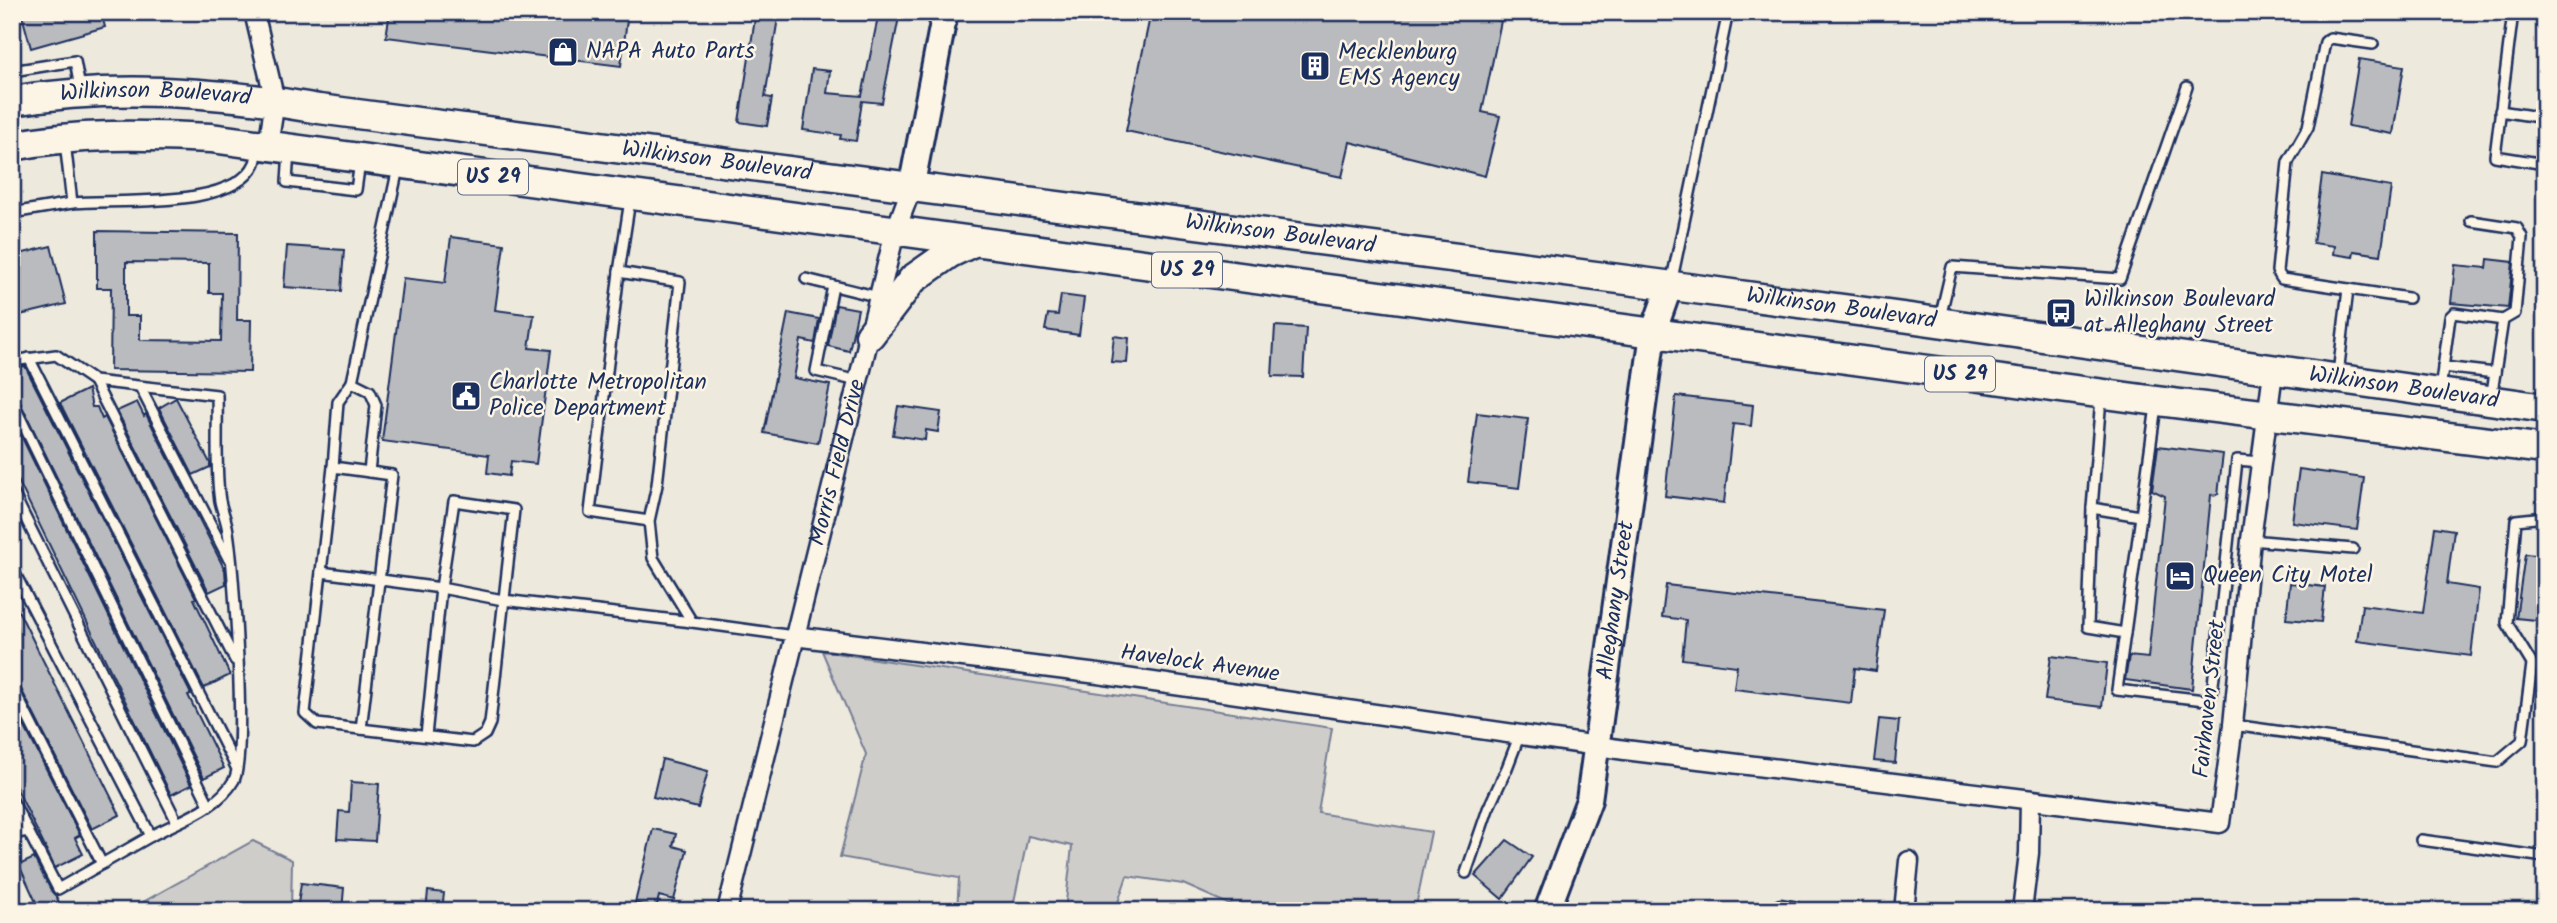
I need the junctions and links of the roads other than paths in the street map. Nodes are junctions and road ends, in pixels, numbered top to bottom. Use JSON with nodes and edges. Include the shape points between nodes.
{"nodes":[{"id":1,"x":254,"y":12,"type":"edge"},
{"id":2,"x":945,"y":12,"type":"edge"},
{"id":3,"x":1728,"y":12,"type":"edge"},
{"id":4,"x":2513,"y":12,"type":"edge"},
{"id":5,"x":2373,"y":44,"type":"dead end"},
{"id":6,"x":12,"y":71,"type":"edge"},
{"id":7,"x":2186,"y":87,"type":"dead end"},
{"id":8,"x":81,"y":94,"type":"junction"},
{"id":9,"x":12,"y":101,"type":"edge"},
{"id":10,"x":275,"y":101,"type":"junction"},
{"id":11,"x":2500,"y":111,"type":"junction"},
{"id":12,"x":2545,"y":118,"type":"edge"},
{"id":13,"x":65,"y":140,"type":"junction"},
{"id":14,"x":12,"y":146,"type":"edge"},
{"id":15,"x":271,"y":146,"type":"junction"},
{"id":16,"x":2545,"y":164,"type":"edge"},
{"id":17,"x":398,"y":165,"type":"junction"},
{"id":18,"x":911,"y":189,"type":"junction"},
{"id":19,"x":630,"y":194,"type":"junction"},
{"id":20,"x":72,"y":203,"type":"junction"},
{"id":21,"x":12,"y":213,"type":"edge"},
{"id":22,"x":2471,"y":221,"type":"dead end"},
{"id":23,"x":895,"y":232,"type":"junction"},
{"id":24,"x":973,"y":242,"type":"junction"},
{"id":25,"x":620,"y":272,"type":"junction"},
{"id":26,"x":806,"y":279,"type":"dead end"},
{"id":27,"x":1670,"y":285,"type":"junction"},
{"id":28,"x":834,"y":286,"type":"junction"},
{"id":29,"x":2348,"y":289,"type":"junction"},
{"id":30,"x":879,"y":297,"type":"junction"},
{"id":31,"x":2408,"y":298,"type":"dead end"},
{"id":32,"x":2503,"y":320,"type":"junction"},
{"id":33,"x":1938,"y":323,"type":"junction"},
{"id":34,"x":1653,"y":333,"type":"junction"},
{"id":35,"x":870,"y":335,"type":"junction"},
{"id":36,"x":29,"y":358,"type":"junction"},
{"id":37,"x":12,"y":361,"type":"edge"},
{"id":38,"x":2273,"y":372,"type":"junction"},
{"id":39,"x":2337,"y":380,"type":"junction"},
{"id":40,"x":2441,"y":380,"type":"junction"},
{"id":41,"x":94,"y":381,"type":"junction"},
{"id":42,"x":858,"y":381,"type":"junction"},
{"id":43,"x":352,"y":382,"type":"junction"},
{"id":44,"x":140,"y":387,"type":"junction"},
{"id":45,"x":2493,"y":387,"type":"junction"},
{"id":46,"x":2102,"y":393,"type":"junction"},
{"id":47,"x":12,"y":401,"type":"edge"},
{"id":48,"x":2157,"y":401,"type":"junction"},
{"id":49,"x":2545,"y":408,"type":"edge"},
{"id":50,"x":2267,"y":415,"type":"junction"},
{"id":51,"x":2545,"y":449,"type":"edge"},
{"id":52,"x":2261,"y":462,"type":"junction"},
{"id":53,"x":333,"y":467,"type":"junction"},
{"id":54,"x":369,"y":472,"type":"junction"},
{"id":55,"x":12,"y":491,"type":"edge"},
{"id":56,"x":2092,"y":508,"type":"junction"},
{"id":57,"x":2140,"y":516,"type":"junction"},
{"id":58,"x":2545,"y":517,"type":"edge"},
{"id":59,"x":649,"y":521,"type":"junction"},
{"id":60,"x":2251,"y":540,"type":"junction"},
{"id":61,"x":2353,"y":549,"type":"dead end"},
{"id":62,"x":231,"y":562,"type":"junction"},
{"id":63,"x":12,"y":568,"type":"edge"},
{"id":64,"x":321,"y":572,"type":"junction"},
{"id":65,"x":380,"y":581,"type":"junction"},
{"id":66,"x":441,"y":588,"type":"junction"},
{"id":67,"x":503,"y":600,"type":"junction"},
{"id":68,"x":692,"y":622,"type":"junction"},
{"id":69,"x":2125,"y":633,"type":"junction"},
{"id":70,"x":794,"y":636,"type":"junction"},
{"id":71,"x":237,"y":665,"type":"junction"},
{"id":72,"x":12,"y":686,"type":"edge"},
{"id":73,"x":2233,"y":725,"type":"junction"},
{"id":74,"x":361,"y":729,"type":"junction"},
{"id":75,"x":1520,"y":734,"type":"junction"},
{"id":76,"x":426,"y":736,"type":"junction"},
{"id":77,"x":1598,"y":745,"type":"junction"},
{"id":78,"x":237,"y":769,"type":"junction"},
{"id":79,"x":12,"y":800,"type":"edge"},
{"id":80,"x":2030,"y":800,"type":"junction"},
{"id":81,"x":209,"y":805,"type":"junction"},
{"id":82,"x":177,"y":822,"type":"junction"},
{"id":83,"x":2220,"y":823,"type":"joint"},
{"id":84,"x":28,"y":831,"type":"junction"},
{"id":85,"x":12,"y":834,"type":"edge"},
{"id":86,"x":151,"y":836,"type":"junction"},
{"id":87,"x":2421,"y":840,"type":"dead end"},
{"id":88,"x":2545,"y":857,"type":"edge"},
{"id":89,"x":1909,"y":861,"type":"dead end"},
{"id":90,"x":102,"y":864,"type":"junction"},
{"id":91,"x":1466,"y":873,"type":"dead end"},
{"id":92,"x":727,"y":911,"type":"edge"},
{"id":93,"x":1546,"y":911,"type":"edge"},
{"id":94,"x":1904,"y":911,"type":"edge"},
{"id":95,"x":2022,"y":911,"type":"edge"}],
"edges":[{"from":1,"to":10,"type":"street"},
{"from":2,"to":18,"type":"street","name":"Morris Field Drive"},
{"from":3,"to":27,"type":"lane"},
{"from":4,"to":11,"type":"lane"},
{"from":5,"to":29,"type":"lane","via":[[2330,38],[2325,43],[2308,127],[2288,162],[2282,217],[2277,271],[2282,279]]},
{"from":6,"to":8,"type":"lane","via":[[75,61]]},
{"from":7,"to":33,"type":"lane","via":[[2120,279],[1952,267]]},
{"from":8,"to":9,"type":"main road","name":"Wilkinson Boulevard","number":"US 29"},
{"from":8,"to":10,"type":"main road","name":"Wilkinson Boulevard","number":"US 29","via":[[154,91]]},
{"from":10,"to":15,"type":"street"},
{"from":10,"to":18,"type":"main road","name":"Wilkinson Boulevard","number":"US 29"},
{"from":11,"to":12,"type":"lane"},
{"from":11,"to":16,"type":"lane","via":[[2495,156]]},
{"from":13,"to":14,"type":"main road","name":"Wilkinson Boulevard","number":"US 29"},
{"from":13,"to":15,"type":"main road","name":"Wilkinson Boulevard","number":"US 29","via":[[153,135]]},
{"from":13,"to":20,"type":"lane"},
{"from":15,"to":17,"type":"main road","name":"Wilkinson Boulevard","number":"US 29"},
{"from":15,"to":20,"type":"lane","via":[[246,174],[222,190],[196,197]]},
{"from":17,"to":19,"type":"main road","name":"Wilkinson Boulevard","number":"US 29"},
{"from":17,"to":43,"type":"lane"},
{"from":18,"to":23,"type":"street","name":"Morris Field Drive"},
{"from":18,"to":27,"type":"main road","name":"Wilkinson Boulevard","number":"US 29"},
{"from":19,"to":23,"type":"main road","name":"Wilkinson Boulevard","number":"US 29"},
{"from":19,"to":25,"type":"lane"},
{"from":20,"to":21,"type":"lane"},
{"from":22,"to":32,"type":"lane","via":[[2517,228],[2522,236],[2515,313]]},
{"from":23,"to":24,"type":"main road","name":"Wilkinson Boulevard","number":"US 29"},
{"from":23,"to":30,"type":"street","name":"Morris Field Drive"},
{"from":24,"to":34,"type":"main road","name":"Wilkinson Boulevard","number":"US 29"},
{"from":24,"to":35,"type":"main road","via":[[914,279]]},
{"from":25,"to":59,"type":"lane","via":[[590,512]]},
{"from":25,"to":59,"type":"lane","via":[[680,282]]},
{"from":26,"to":28,"type":"lane"},
{"from":27,"to":33,"type":"main road","name":"Wilkinson Boulevard","number":"US 29"},
{"from":27,"to":34,"type":"street","name":"Alleghany Street"},
{"from":28,"to":30,"type":"lane"},
{"from":28,"to":42,"type":"lane","via":[[816,371]]},
{"from":29,"to":31,"type":"lane"},
{"from":29,"to":39,"type":"lane"},
{"from":30,"to":35,"type":"street","name":"Morris Field Drive"},
{"from":32,"to":40,"type":"lane","via":[[2454,313]]},
{"from":32,"to":45,"type":"lane"},
{"from":33,"to":38,"type":"main road","name":"Wilkinson Boulevard","number":"US 29"},
{"from":34,"to":46,"type":"main road","name":"Wilkinson Boulevard","number":"US 29"},
{"from":34,"to":77,"type":"street","name":"Alleghany Street"},
{"from":35,"to":42,"type":"street","name":"Morris Field Drive"},
{"from":36,"to":37,"type":"lane"},
{"from":36,"to":41,"type":"lane","via":[[56,355]]},
{"from":36,"to":78,"type":"lane"},
{"from":38,"to":39,"type":"main road","name":"Wilkinson Boulevard","number":"US 29"},
{"from":38,"to":50,"type":"street","name":"Fairhaven Street"},
{"from":39,"to":40,"type":"main road","name":"Wilkinson Boulevard","number":"US 29"},
{"from":40,"to":45,"type":"main road","name":"Wilkinson Boulevard","number":"US 29"},
{"from":41,"to":44,"type":"lane"},
{"from":41,"to":71,"type":"lane"},
{"from":42,"to":70,"type":"street","name":"Morris Field Drive"},
{"from":43,"to":53,"type":"lane","via":[[338,402]]},
{"from":43,"to":54,"type":"lane","via":[[370,391],[376,405]]},
{"from":44,"to":62,"type":"lane"},
{"from":44,"to":62,"type":"lane","via":[[218,395],[220,500]]},
{"from":45,"to":49,"type":"main road","name":"Wilkinson Boulevard","number":"US 29"},
{"from":46,"to":48,"type":"main road","name":"Wilkinson Boulevard","number":"US 29"},
{"from":46,"to":56,"type":"lane"},
{"from":47,"to":81,"type":"lane"},
{"from":48,"to":50,"type":"main road","name":"Wilkinson Boulevard","number":"US 29"},
{"from":48,"to":57,"type":"lane"},
{"from":50,"to":51,"type":"main road","name":"Wilkinson Boulevard","number":"US 29"},
{"from":50,"to":52,"type":"street","name":"Fairhaven Street"},
{"from":52,"to":60,"type":"street","name":"Fairhaven Street"},
{"from":52,"to":69,"type":"lane","via":[[2237,460],[2212,694],[2205,700],[2117,690]]},
{"from":53,"to":54,"type":"lane"},
{"from":53,"to":64,"type":"lane"},
{"from":54,"to":65,"type":"lane","via":[[392,475]]},
{"from":55,"to":82,"type":"lane"},
{"from":56,"to":57,"type":"lane"},
{"from":56,"to":69,"type":"lane","via":[[2088,627]]},
{"from":57,"to":69,"type":"lane"},
{"from":58,"to":73,"type":"lane","via":[[2516,520],[2507,624],[2532,664],[2522,741],[2497,762]]},
{"from":59,"to":68,"type":"lane","via":[[653,558]]},
{"from":60,"to":61,"type":"lane"},
{"from":60,"to":73,"type":"street","name":"Fairhaven Street"},
{"from":62,"to":71,"type":"lane"},
{"from":63,"to":86,"type":"lane"},
{"from":64,"to":65,"type":"lane"},
{"from":64,"to":74,"type":"lane","via":[[305,713],[317,724]]},
{"from":65,"to":66,"type":"lane"},
{"from":65,"to":74,"type":"lane"},
{"from":66,"to":67,"type":"lane"},
{"from":66,"to":67,"type":"lane","via":[[454,501],[514,510]]},
{"from":66,"to":76,"type":"lane"},
{"from":67,"to":68,"type":"lane"},
{"from":67,"to":76,"type":"lane","via":[[485,734],[473,742]]},
{"from":68,"to":70,"type":"lane"},
{"from":70,"to":75,"type":"street","name":"Havelock Avenue"},
{"from":70,"to":92,"type":"street","name":"Morris Field Drive"},
{"from":71,"to":78,"type":"lane"},
{"from":72,"to":90,"type":"lane"},
{"from":73,"to":83,"type":"street","name":"Fairhaven Street"},
{"from":74,"to":76,"type":"lane"},
{"from":75,"to":77,"type":"street","name":"Havelock Avenue"},
{"from":75,"to":91,"type":"lane"},
{"from":77,"to":80,"type":"street","name":"Havelock Avenue"},
{"from":77,"to":93,"type":"street","name":"Alleghany Street","via":[[1590,800]]},
{"from":78,"to":81,"type":"lane","via":[[222,796]]},
{"from":79,"to":84,"type":"lane"},
{"from":80,"to":83,"type":"street","name":"Havelock Avenue"},
{"from":80,"to":95,"type":"street"},
{"from":81,"to":82,"type":"lane"},
{"from":82,"to":86,"type":"lane"},
{"from":84,"to":85,"type":"lane"},
{"from":84,"to":90,"type":"lane","via":[[58,889]]},
{"from":86,"to":90,"type":"lane"},
{"from":87,"to":88,"type":"lane"},
{"from":89,"to":94,"type":"street"}]}
